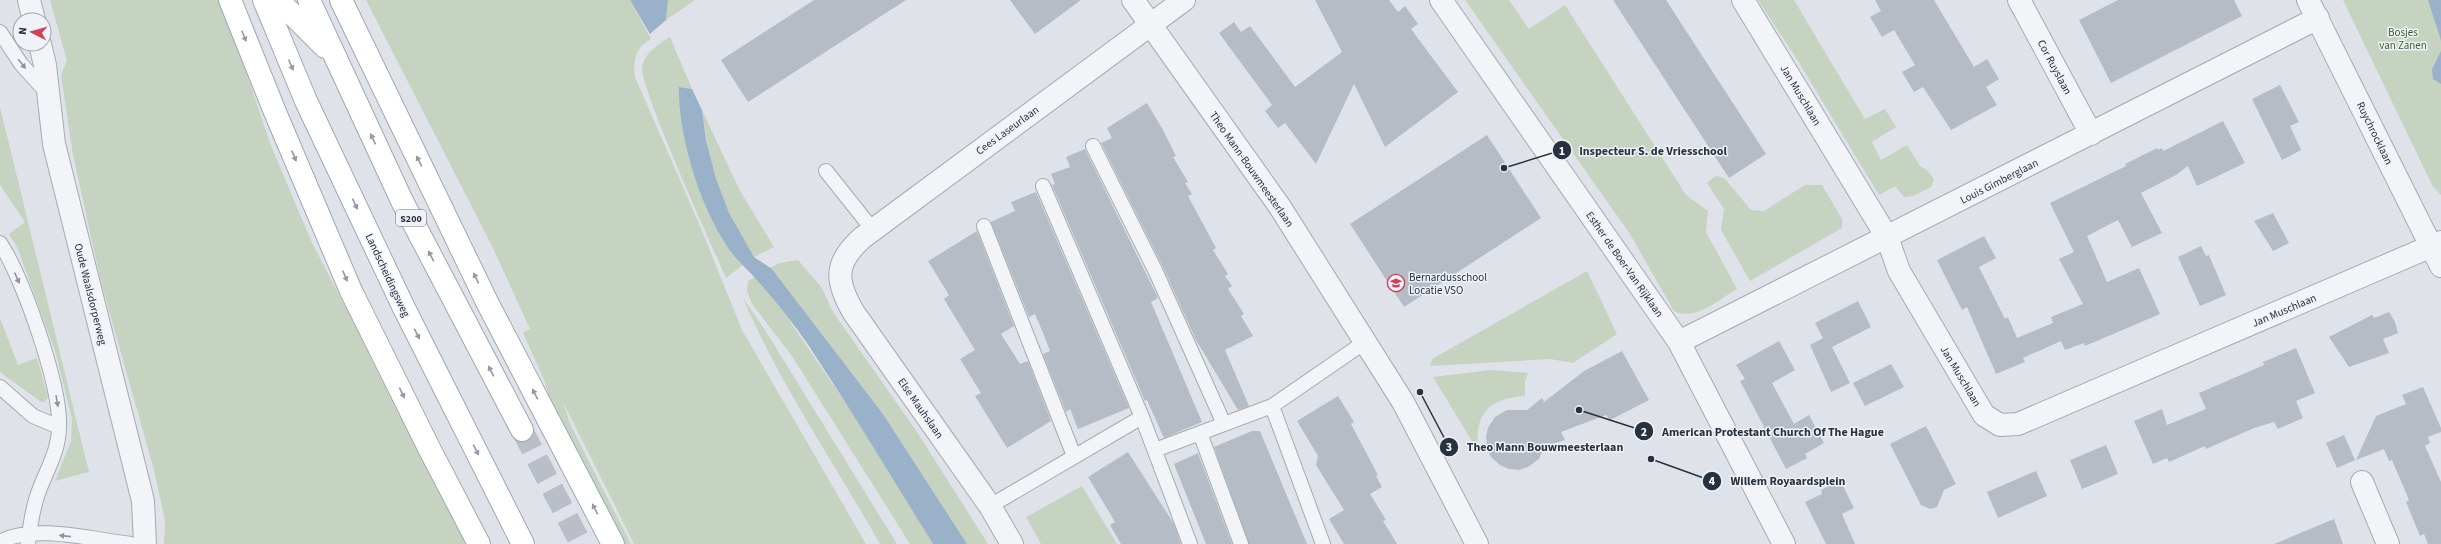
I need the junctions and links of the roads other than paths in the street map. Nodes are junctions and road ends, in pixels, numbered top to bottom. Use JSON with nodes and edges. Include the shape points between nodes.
{"nodes":[{"id":1,"x":29,"y":0,"type":"edge"},
{"id":2,"x":230,"y":0,"type":"edge"},
{"id":3,"x":264,"y":0,"type":"edge"},
{"id":4,"x":278,"y":0,"type":"edge"},
{"id":5,"x":309,"y":0,"type":"edge"},
{"id":6,"x":341,"y":0,"type":"edge"},
{"id":7,"x":1133,"y":0,"type":"edge"},
{"id":8,"x":1184,"y":0,"type":"edge"},
{"id":9,"x":1441,"y":0,"type":"edge"},
{"id":10,"x":1743,"y":0,"type":"edge"},
{"id":11,"x":2019,"y":0,"type":"edge"},
{"id":12,"x":2313,"y":9,"type":"edge"},
{"id":13,"x":32,"y":12,"type":"edge"},
{"id":14,"x":1150,"y":25,"type":"junction"},
{"id":15,"x":0,"y":32,"type":"edge"},
{"id":16,"x":42,"y":52,"type":"edge"},
{"id":17,"x":334,"y":55,"type":"junction"},
{"id":18,"x":48,"y":94,"type":"junction"},
{"id":19,"x":2091,"y":134,"type":"junction"},
{"id":20,"x":1093,"y":146,"type":"dead end"},
{"id":21,"x":826,"y":170,"type":"dead end"},
{"id":22,"x":1043,"y":186,"type":"dead end"},
{"id":23,"x":984,"y":226,"type":"dead end"},
{"id":24,"x":873,"y":230,"type":"junction"},
{"id":25,"x":1887,"y":237,"type":"junction"},
{"id":26,"x":0,"y":243,"type":"edge"},
{"id":27,"x":2438,"y":252,"type":"edge"},
{"id":28,"x":840,"y":268,"type":"joint"},
{"id":29,"x":1365,"y":342,"type":"junction"},
{"id":30,"x":1679,"y":342,"type":"junction"},
{"id":31,"x":0,"y":387,"type":"edge"},
{"id":32,"x":1272,"y":406,"type":"junction"},
{"id":33,"x":1142,"y":417,"type":"junction"},
{"id":34,"x":1224,"y":424,"type":"junction"},
{"id":35,"x":59,"y":427,"type":"junction"},
{"id":36,"x":522,"y":430,"type":"tunnel mouth"},
{"id":37,"x":1200,"y":433,"type":"junction"},
{"id":38,"x":1155,"y":450,"type":"junction"},
{"id":39,"x":1074,"y":456,"type":"junction"},
{"id":40,"x":2362,"y":482,"type":"dead end"},
{"id":41,"x":990,"y":506,"type":"junction"},
{"id":42,"x":28,"y":539,"type":"edge"},
{"id":43,"x":0,"y":542,"type":"edge"},
{"id":44,"x":131,"y":544,"type":"edge"},
{"id":45,"x":145,"y":544,"type":"edge"},
{"id":46,"x":479,"y":544,"type":"edge"},
{"id":47,"x":523,"y":544,"type":"edge"},
{"id":48,"x":613,"y":544,"type":"edge"},
{"id":49,"x":1012,"y":544,"type":"edge"},
{"id":50,"x":1190,"y":544,"type":"edge"},
{"id":51,"x":1241,"y":544,"type":"edge"},
{"id":52,"x":1323,"y":544,"type":"edge"},
{"id":53,"x":1477,"y":544,"type":"edge"},
{"id":54,"x":1784,"y":544,"type":"edge"},
{"id":55,"x":2388,"y":544,"type":"edge"}],
"edges":[{"from":1,"to":13,"type":"street"},
{"from":2,"to":46,"type":"main road","one_way":true,"via":[[351,291]]},
{"from":3,"to":47,"type":"main road","name":"Landscheidingsweg","one_way":true,"via":[[306,101],[402,306]]},
{"from":4,"to":17,"type":"main road","number":"S200"},
{"from":5,"to":17,"type":"main road","number":"S200"},
{"from":48,"to":6,"type":"main road","one_way":true,"via":[[488,304]]},
{"from":7,"to":14,"type":"street","name":"Theo Mann-Bouwmeesterlaan"},
{"from":8,"to":14,"type":"street","name":"Cees Laseurlaan"},
{"from":9,"to":30,"type":"street","name":"Esther de Boer-Van Rijklaan"},
{"from":10,"to":25,"type":"street","name":"Jan Muschlaan"},
{"from":11,"to":19,"type":"street","name":"Cor Ruyslaan"},
{"from":12,"to":19,"type":"street","name":"Louis Gimberglaan"},
{"from":12,"to":27,"type":"street","name":"Ruychrocklaan"},
{"from":14,"to":24,"type":"street","name":"Cees Laseurlaan"},
{"from":14,"to":29,"type":"street","name":"Theo Mann-Bouwmeesterlaan","via":[[1280,207]]},
{"from":15,"to":18,"type":"lane","one_way":true,"via":[[21,64]]},
{"from":16,"to":18,"type":"street","name":"Oude Waalsdorperweg"},
{"from":36,"to":17,"type":"main road","number":"S200","one_way":true,"via":[[402,201]]},
{"from":18,"to":45,"type":"street","name":"Oude Waalsdorperweg","via":[[54,144],[143,501]]},
{"from":19,"to":25,"type":"street","name":"Louis Gimberglaan"},
{"from":20,"to":34,"type":"lane","via":[[1155,270]]},
{"from":21,"to":24,"type":"lane"},
{"from":22,"to":33,"type":"lane"},
{"from":23,"to":39,"type":"lane"},
{"from":24,"to":28,"type":"street","name":"Cees Laseurlaan","via":[[847,251]]},
{"from":25,"to":27,"type":"street","name":"Jan Muschlaan","via":[[1899,271],[1971,394],[1984,415],[2000,425],[2018,424]]},
{"from":25,"to":30,"type":"street","name":"Louis Gimberglaan"},
{"from":26,"to":35,"type":"lane","one_way":true,"via":[[32,312],[58,400]]},
{"from":28,"to":41,"type":"street","name":"Else Mauhslaan","via":[[842,294]]},
{"from":29,"to":32,"type":"lane"},
{"from":29,"to":53,"type":"street","name":"Theo Mann-Bouwmeesterlaan","via":[[1403,402]]},
{"from":30,"to":54,"type":"street","name":"Esther de Boer-Van Rijklaan"},
{"from":31,"to":35,"type":"lane","via":[[33,416]]},
{"from":32,"to":34,"type":"lane"},
{"from":32,"to":52,"type":"lane"},
{"from":33,"to":38,"type":"lane"},
{"from":33,"to":39,"type":"lane"},
{"from":34,"to":37,"type":"lane"},
{"from":35,"to":42,"type":"lane","via":[[55,451],[40,489]]},
{"from":37,"to":38,"type":"lane"},
{"from":37,"to":51,"type":"lane"},
{"from":38,"to":50,"type":"lane"},
{"from":39,"to":41,"type":"lane"},
{"from":40,"to":55,"type":"street"},
{"from":41,"to":49,"type":"street","name":"Else Mauhslaan"},
{"from":42,"to":43,"type":"lane","via":[[7,537]]},
{"from":44,"to":42,"type":"lane","one_way":true,"via":[[53,534]]}]}
